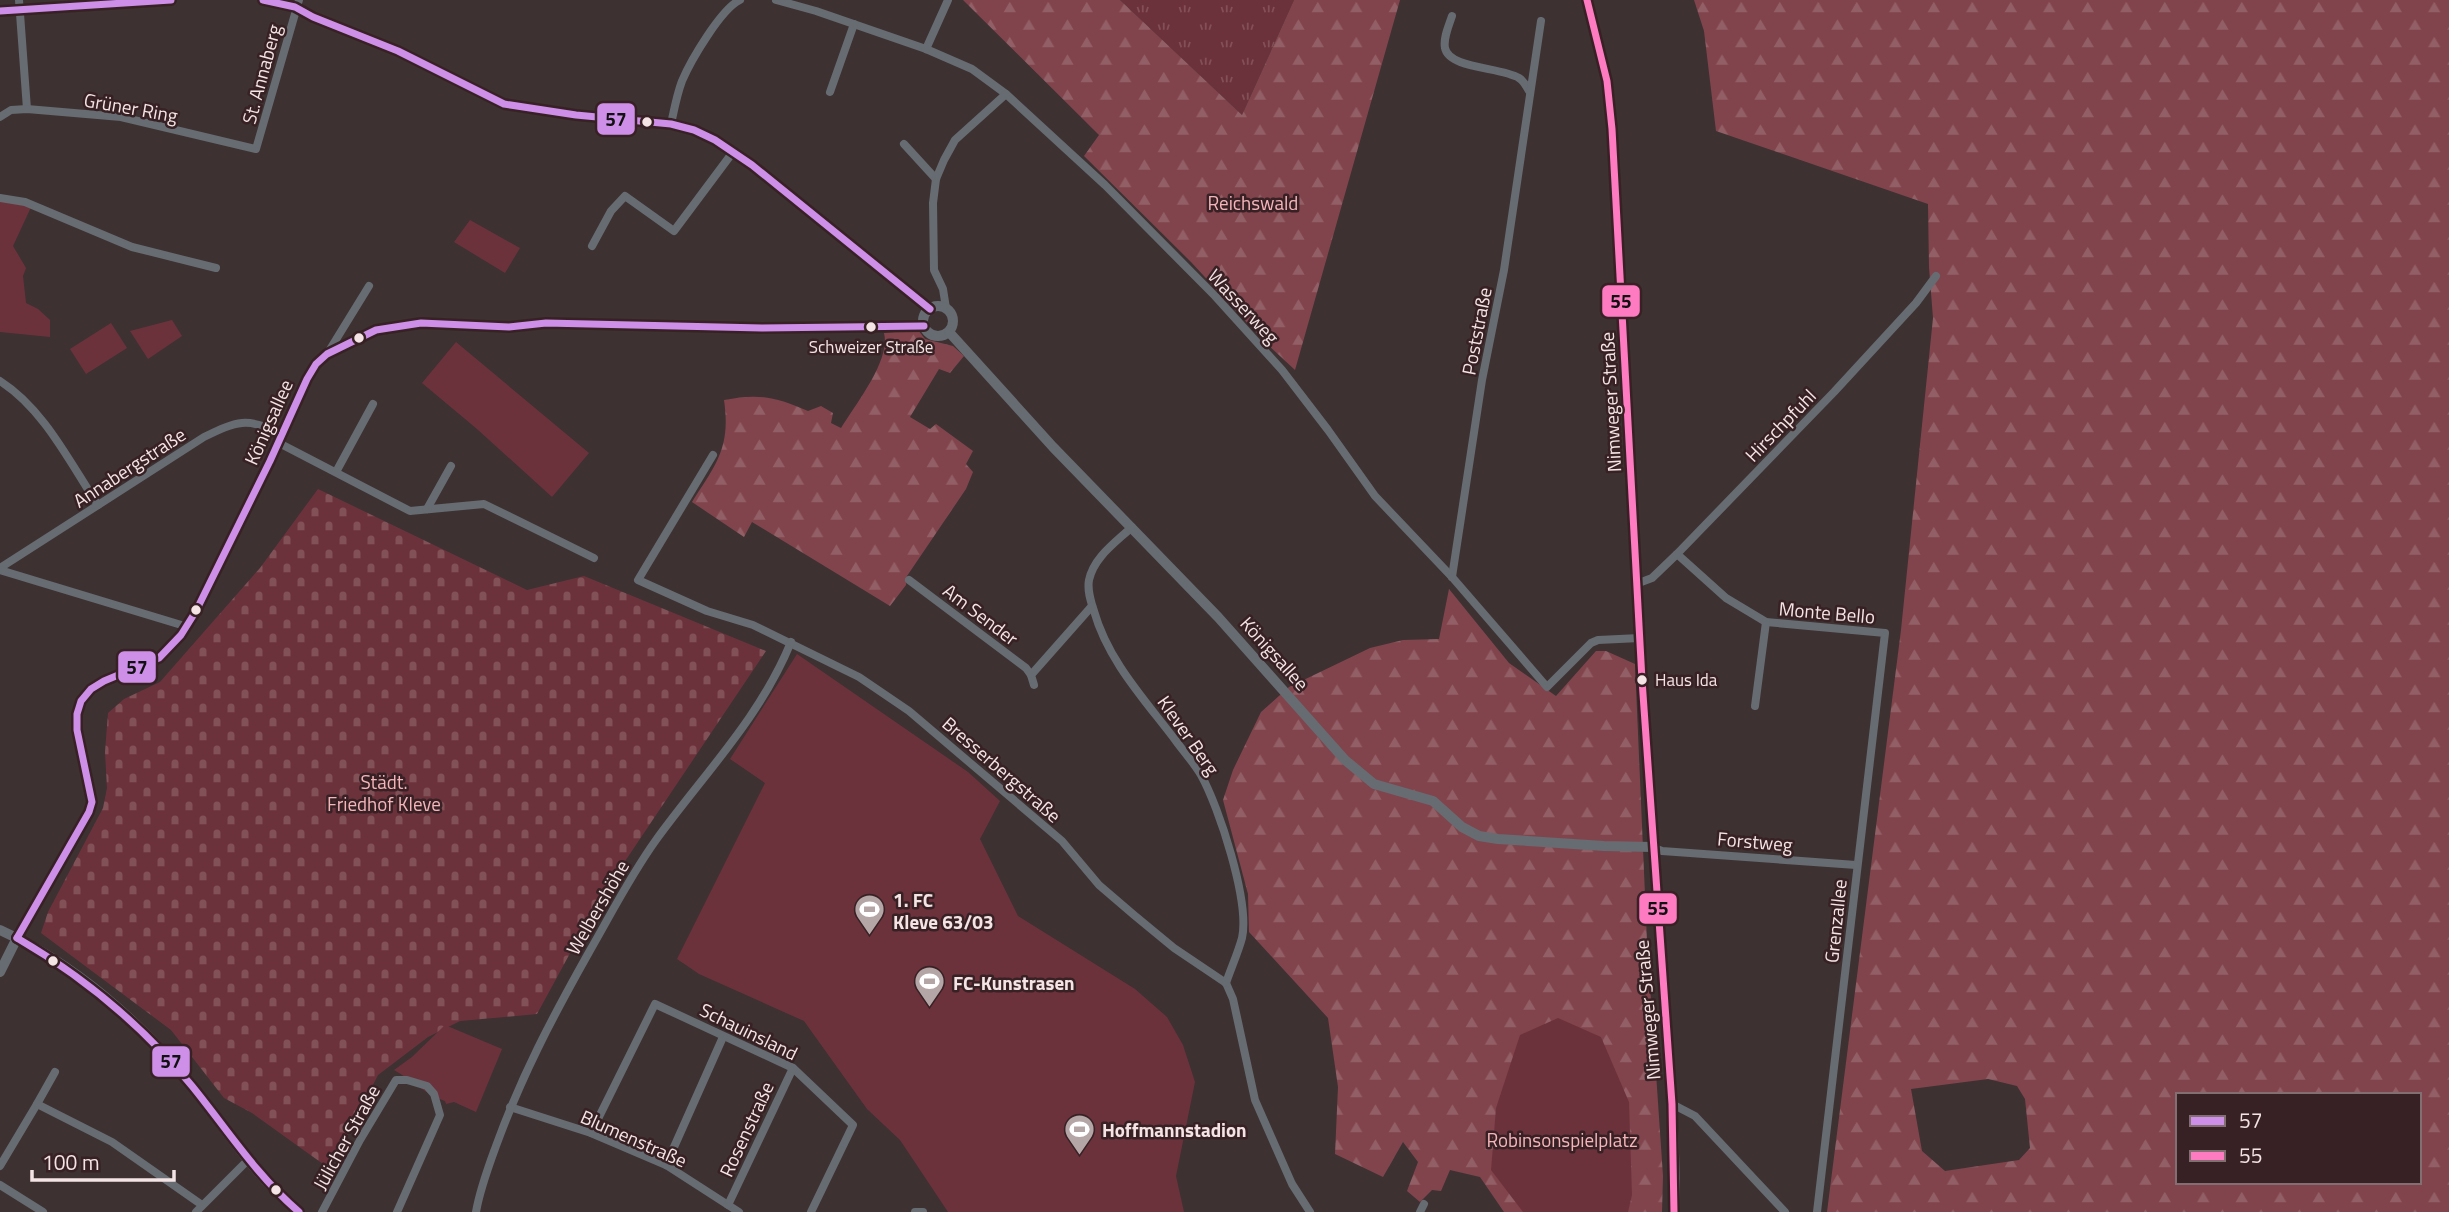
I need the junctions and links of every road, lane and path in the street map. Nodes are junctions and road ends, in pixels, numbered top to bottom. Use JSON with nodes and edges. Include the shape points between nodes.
{"nodes":[{"id":1,"x":19,"y":0,"type":"edge"},
{"id":2,"x":171,"y":0,"type":"edge"},
{"id":3,"x":263,"y":0,"type":"edge"},
{"id":4,"x":740,"y":0,"type":"edge"},
{"id":5,"x":776,"y":0,"type":"edge"},
{"id":6,"x":948,"y":0,"type":"edge"},
{"id":7,"x":1587,"y":0,"type":"edge"},
{"id":8,"x":297,"y":3,"type":"edge"},
{"id":9,"x":0,"y":11,"type":"edge"},
{"id":10,"x":21,"y":11,"type":"junction"},
{"id":11,"x":1452,"y":16,"type":"dead end"},
{"id":12,"x":1541,"y":21,"type":"dead end"},
{"id":13,"x":854,"y":24,"type":"junction"},
{"id":14,"x":926,"y":49,"type":"junction"},
{"id":15,"x":1529,"y":91,"type":"junction"},
{"id":16,"x":830,"y":92,"type":"dead end"},
{"id":17,"x":1006,"y":94,"type":"junction"},
{"id":18,"x":27,"y":109,"type":"junction"},
{"id":19,"x":0,"y":117,"type":"edge"},
{"id":20,"x":670,"y":124,"type":"junction"},
{"id":21,"x":904,"y":144,"type":"dead end"},
{"id":22,"x":256,"y":149,"type":"joint"},
{"id":23,"x":733,"y":152,"type":"junction"},
{"id":24,"x":936,"y":180,"type":"junction"},
{"id":25,"x":0,"y":198,"type":"edge"},
{"id":26,"x":592,"y":246,"type":"dead end"},
{"id":27,"x":216,"y":268,"type":"dead end"},
{"id":28,"x":1936,"y":276,"type":"dead end"},
{"id":29,"x":369,"y":286,"type":"dead end"},
{"id":30,"x":946,"y":308,"type":"junction"},
{"id":31,"x":929,"y":309,"type":"junction"},
{"id":32,"x":924,"y":326,"type":"junction"},
{"id":33,"x":948,"y":332,"type":"junction"},
{"id":34,"x":327,"y":354,"type":"junction"},
{"id":35,"x":0,"y":381,"type":"edge"},
{"id":36,"x":373,"y":404,"type":"dead end"},
{"id":37,"x":279,"y":438,"type":"junction"},
{"id":38,"x":713,"y":455,"type":"dead end"},
{"id":39,"x":452,"y":466,"type":"dead end"},
{"id":40,"x":336,"y":472,"type":"junction"},
{"id":41,"x":98,"y":505,"type":"junction"},
{"id":42,"x":427,"y":509,"type":"junction"},
{"id":43,"x":1132,"y":527,"type":"junction"},
{"id":44,"x":1677,"y":554,"type":"junction"},
{"id":45,"x":0,"y":555,"type":"edge"},
{"id":46,"x":594,"y":558,"type":"dead end"},
{"id":47,"x":2,"y":567,"type":"edge"},
{"id":48,"x":1452,"y":577,"type":"junction"},
{"id":49,"x":909,"y":580,"type":"dead end"},
{"id":50,"x":1636,"y":584,"type":"junction"},
{"id":51,"x":1092,"y":606,"type":"junction"},
{"id":52,"x":1766,"y":622,"type":"junction"},
{"id":53,"x":188,"y":627,"type":"junction"},
{"id":54,"x":1885,"y":633,"type":"joint"},
{"id":55,"x":1640,"y":638,"type":"junction"},
{"id":56,"x":791,"y":642,"type":"junction"},
{"id":57,"x":1031,"y":674,"type":"junction"},
{"id":58,"x":1034,"y":685,"type":"dead end"},
{"id":59,"x":1755,"y":706,"type":"dead end"},
{"id":60,"x":1652,"y":847,"type":"junction"},
{"id":61,"x":1856,"y":866,"type":"junction"},
{"id":62,"x":0,"y":930,"type":"edge"},
{"id":63,"x":18,"y":938,"type":"junction"},
{"id":64,"x":0,"y":972,"type":"edge"},
{"id":65,"x":1226,"y":983,"type":"junction"},
{"id":66,"x":723,"y":1037,"type":"junction"},
{"id":67,"x":793,"y":1068,"type":"junction"},
{"id":68,"x":55,"y":1072,"type":"dead end"},
{"id":69,"x":37,"y":1104,"type":"junction"},
{"id":70,"x":1672,"y":1104,"type":"junction"},
{"id":71,"x":510,"y":1107,"type":"junction"},
{"id":72,"x":591,"y":1133,"type":"junction"},
{"id":73,"x":249,"y":1159,"type":"junction"},
{"id":74,"x":666,"y":1165,"type":"junction"},
{"id":75,"x":0,"y":1166,"type":"edge"},
{"id":76,"x":0,"y":1185,"type":"edge"},
{"id":77,"x":728,"y":1205,"type":"junction"},
{"id":78,"x":199,"y":1209,"type":"edge"},
{"id":79,"x":43,"y":1212,"type":"edge"},
{"id":80,"x":299,"y":1212,"type":"edge"},
{"id":81,"x":322,"y":1212,"type":"edge"},
{"id":82,"x":397,"y":1212,"type":"edge"},
{"id":83,"x":476,"y":1212,"type":"edge"},
{"id":84,"x":739,"y":1212,"type":"edge"},
{"id":85,"x":811,"y":1212,"type":"edge"},
{"id":86,"x":915,"y":1212,"type":"edge"},
{"id":87,"x":923,"y":1212,"type":"edge"},
{"id":88,"x":1310,"y":1212,"type":"edge"},
{"id":89,"x":1674,"y":1212,"type":"edge"},
{"id":90,"x":1785,"y":1212,"type":"edge"},
{"id":91,"x":1816,"y":1212,"type":"edge"}],
"edges":[{"from":1,"to":10,"type":"street"},
{"from":2,"to":10,"type":"street"},
{"from":3,"to":8,"type":"street"},
{"from":4,"to":20,"type":"street","via":[[722,15],[682,81]]},
{"from":5,"to":13,"type":"street","name":"Wasserweg"},
{"from":6,"to":14,"type":"street"},
{"from":7,"to":50,"type":"main road","name":"Nimweger Straße","via":[[1612,129]]},
{"from":8,"to":20,"type":"street","via":[[313,18],[398,51],[503,104]]},
{"from":8,"to":22,"type":"street","name":"St. Annaberg"},
{"from":9,"to":10,"type":"street"},
{"from":10,"to":18,"type":"street"},
{"from":11,"to":15,"type":"street","via":[[1444,45],[1447,54],[1458,63],[1502,70],[1522,79]]},
{"from":12,"to":15,"type":"street","name":"Poststraße"},
{"from":13,"to":14,"type":"street","name":"Wasserweg"},
{"from":13,"to":16,"type":"street"},
{"from":14,"to":17,"type":"street","name":"Wasserweg","via":[[972,69]]},
{"from":15,"to":48,"type":"street","name":"Poststraße"},
{"from":17,"to":24,"type":"street","via":[[956,140]]},
{"from":17,"to":48,"type":"street","name":"Wasserweg","via":[[1215,296],[1282,370],[1375,496]]},
{"from":18,"to":19,"type":"street","name":"Grüner Ring"},
{"from":18,"to":22,"type":"street","name":"Grüner Ring","via":[[121,117]]},
{"from":20,"to":23,"type":"street","via":[[694,130]]},
{"from":21,"to":24,"type":"street"},
{"from":23,"to":26,"type":"street","via":[[674,231],[625,196]]},
{"from":23,"to":31,"type":"street"},
{"from":24,"to":30,"type":"street","via":[[934,270]]},
{"from":25,"to":27,"type":"street","via":[[25,202],[132,247]]},
{"from":28,"to":44,"type":"street","name":"Hirschpfuhl","via":[[1834,392]]},
{"from":29,"to":34,"type":"street"},
{"from":30,"to":31,"type":"street"},
{"from":30,"to":33,"type":"street","via":[[953,317]]},
{"from":31,"to":32,"type":"street"},
{"from":32,"to":33,"type":"street","name":"Königsallee","via":[[932,335]]},
{"from":32,"to":34,"type":"street","name":"Königsallee","via":[[421,323],[376,330]]},
{"from":33,"to":43,"type":"street","name":"Königsallee"},
{"from":34,"to":37,"type":"street","name":"Königsallee","via":[[307,379]]},
{"from":35,"to":41,"type":"street","via":[[40,419]]},
{"from":36,"to":40,"type":"street"},
{"from":37,"to":40,"type":"street"},
{"from":37,"to":41,"type":"street","name":"Annabergstraße","via":[[263,425],[233,422]]},
{"from":37,"to":53,"type":"street","name":"Königsallee"},
{"from":38,"to":56,"type":"street","name":"Bresserbergstraße","via":[[638,580]]},
{"from":39,"to":42,"type":"street"},
{"from":40,"to":42,"type":"street","via":[[410,511]]},
{"from":41,"to":47,"type":"street","name":"Annabergstraße"},
{"from":42,"to":46,"type":"street","via":[[484,504]]},
{"from":43,"to":51,"type":"street","name":"Klever Berg","via":[[1093,570],[1088,583]]},
{"from":43,"to":60,"type":"street","name":"Königsallee","via":[[1352,767],[1374,784],[1433,801],[1479,836]]},
{"from":44,"to":50,"type":"street","name":"Hirschpfuhl","via":[[1652,578]]},
{"from":44,"to":52,"type":"street","name":"Monte Bello","via":[[1726,598]]},
{"from":45,"to":47,"type":"street"},
{"from":47,"to":53,"type":"street"},
{"from":48,"to":55,"type":"street","name":"Wasserweg","via":[[1547,687],[1591,643]]},
{"from":49,"to":57,"type":"street","name":"Am Sender"},
{"from":50,"to":55,"type":"main road","name":"Nimweger Straße"},
{"from":51,"to":57,"type":"street"},
{"from":51,"to":65,"type":"street","name":"Klever Berg","via":[[1112,656],[1200,773],[1214,804],[1243,911],[1242,936]]},
{"from":52,"to":54,"type":"street","name":"Monte Bello"},
{"from":52,"to":59,"type":"street","name":"Monte Bello"},
{"from":53,"to":63,"type":"street","name":"Königsallee","via":[[159,658],[104,681],[81,701],[77,730],[92,802]]},
{"from":54,"to":61,"type":"street","name":"Grenzallee"},
{"from":55,"to":60,"type":"main road","name":"Nimweger Straße"},
{"from":56,"to":65,"type":"street","name":"Bresserbergstraße","via":[[859,677],[909,711],[1062,841],[1099,885],[1174,948]]},
{"from":56,"to":71,"type":"street","name":"Welbershöhe","via":[[753,715],[656,840],[613,907],[542,1034]]},
{"from":57,"to":58,"type":"street"},
{"from":60,"to":61,"type":"street","name":"Forstweg"},
{"from":60,"to":70,"type":"main road","name":"Nimweger Straße"},
{"from":61,"to":91,"type":"street","name":"Grenzallee"},
{"from":62,"to":63,"type":"street"},
{"from":63,"to":64,"type":"street","name":"Königsallee"},
{"from":63,"to":73,"type":"street","via":[[54,958],[142,1029]]},
{"from":65,"to":88,"type":"street","via":[[1255,1100],[1292,1184]]},
{"from":66,"to":67,"type":"street","name":"Schauinsland"},
{"from":66,"to":72,"type":"street","name":"Schauinsland","via":[[655,1004]]},
{"from":66,"to":74,"type":"street"},
{"from":67,"to":77,"type":"street","name":"Rosenstraße"},
{"from":67,"to":85,"type":"street","name":"Schauinsland","via":[[853,1125]]},
{"from":68,"to":69,"type":"street"},
{"from":69,"to":75,"type":"street"},
{"from":69,"to":78,"type":"street","via":[[121,1148]]},
{"from":70,"to":89,"type":"main road","name":"Nimweger Straße"},
{"from":70,"to":90,"type":"street","via":[[1695,1116]]},
{"from":71,"to":72,"type":"street","name":"Blumenstraße"},
{"from":71,"to":83,"type":"street","name":"Welbershöhe"},
{"from":72,"to":74,"type":"street","name":"Blumenstraße"},
{"from":73,"to":78,"type":"street"},
{"from":73,"to":80,"type":"street"},
{"from":74,"to":77,"type":"street","name":"Blumenstraße"},
{"from":76,"to":79,"type":"street"},
{"from":77,"to":84,"type":"street","name":"Blumenstraße"},
{"from":81,"to":82,"type":"street","name":"Jülicher Straße","via":[[396,1080],[407,1080],[427,1086],[440,1115]]},
{"from":86,"to":87,"type":"street"}]}
